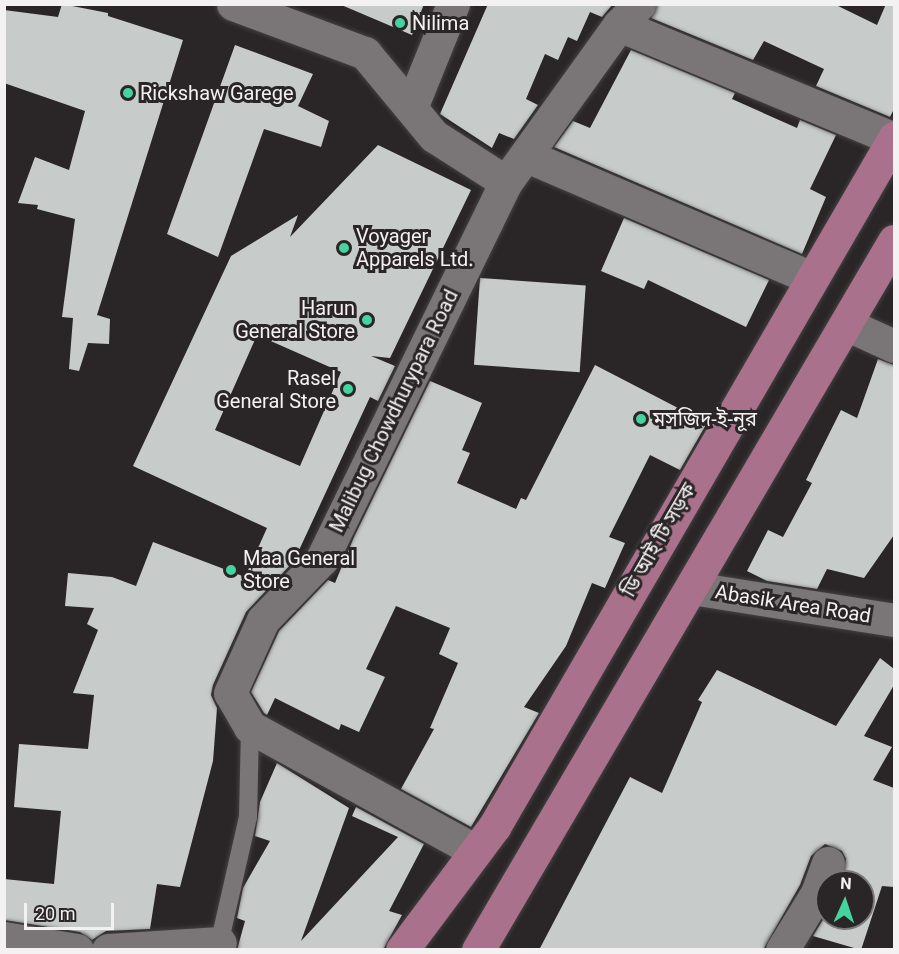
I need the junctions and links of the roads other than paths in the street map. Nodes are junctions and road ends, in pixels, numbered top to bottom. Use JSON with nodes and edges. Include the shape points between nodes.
{"nodes":[{"id":1,"x":232,"y":4,"type":"edge"},
{"id":2,"x":453,"y":4,"type":"edge"},
{"id":3,"x":629,"y":15,"type":"edge"},
{"id":4,"x":411,"y":108,"type":"junction"},
{"id":5,"x":894,"y":138,"type":"edge"},
{"id":6,"x":527,"y":156,"type":"junction"},
{"id":7,"x":506,"y":182,"type":"junction"},
{"id":8,"x":894,"y":241,"type":"edge"},
{"id":9,"x":812,"y":278,"type":"junction"},
{"id":10,"x":846,"y":324,"type":"junction"},
{"id":11,"x":894,"y":346,"type":"edge"},
{"id":12,"x":692,"y":588,"type":"junction"},
{"id":13,"x":894,"y":620,"type":"edge"},
{"id":14,"x":250,"y":726,"type":"junction"},
{"id":15,"x":474,"y":850,"type":"junction"},
{"id":16,"x":828,"y":863,"type":"dead end"},
{"id":17,"x":4,"y":938,"type":"edge"},
{"id":18,"x":415,"y":944,"type":"edge"},
{"id":19,"x":219,"y":946,"type":"edge"},
{"id":20,"x":77,"y":950,"type":"edge"},
{"id":21,"x":108,"y":950,"type":"edge"},
{"id":22,"x":478,"y":950,"type":"edge"},
{"id":23,"x":782,"y":950,"type":"edge"}],
"edges":[{"from":1,"to":4,"type":"street","via":[[365,53]]},
{"from":2,"to":4,"type":"street"},
{"from":3,"to":5,"type":"street"},
{"from":3,"to":6,"type":"street","name":"Malibug Chowdhurypara Road"},
{"from":4,"to":7,"type":"street","via":[[434,136]]},
{"from":5,"to":9,"type":"main road","name":"ডি আই টি সড়ক"},
{"from":6,"to":7,"type":"street","name":"Malibug Chowdhurypara Road"},
{"from":6,"to":9,"type":"street"},
{"from":7,"to":14,"type":"street","name":"Malibug Chowdhurypara Road","via":[[322,559],[263,620],[230,693]]},
{"from":8,"to":10,"type":"main road"},
{"from":9,"to":15,"type":"main road","name":"ডি আই টি সড়ক","via":[[494,827]]},
{"from":10,"to":11,"type":"street"},
{"from":10,"to":12,"type":"main road"},
{"from":12,"to":13,"type":"street","name":"Abasik Area Road"},
{"from":12,"to":22,"type":"main road"},
{"from":14,"to":15,"type":"street","name":"Malibug Chowdhurypara Road"},
{"from":14,"to":19,"type":"lane","via":[[248,817]]},
{"from":15,"to":18,"type":"main road","name":"ডি আই টি সড়ক"},
{"from":16,"to":23,"type":"street","via":[[817,893]]},
{"from":17,"to":20,"type":"street"},
{"from":19,"to":21,"type":"street"}]}
